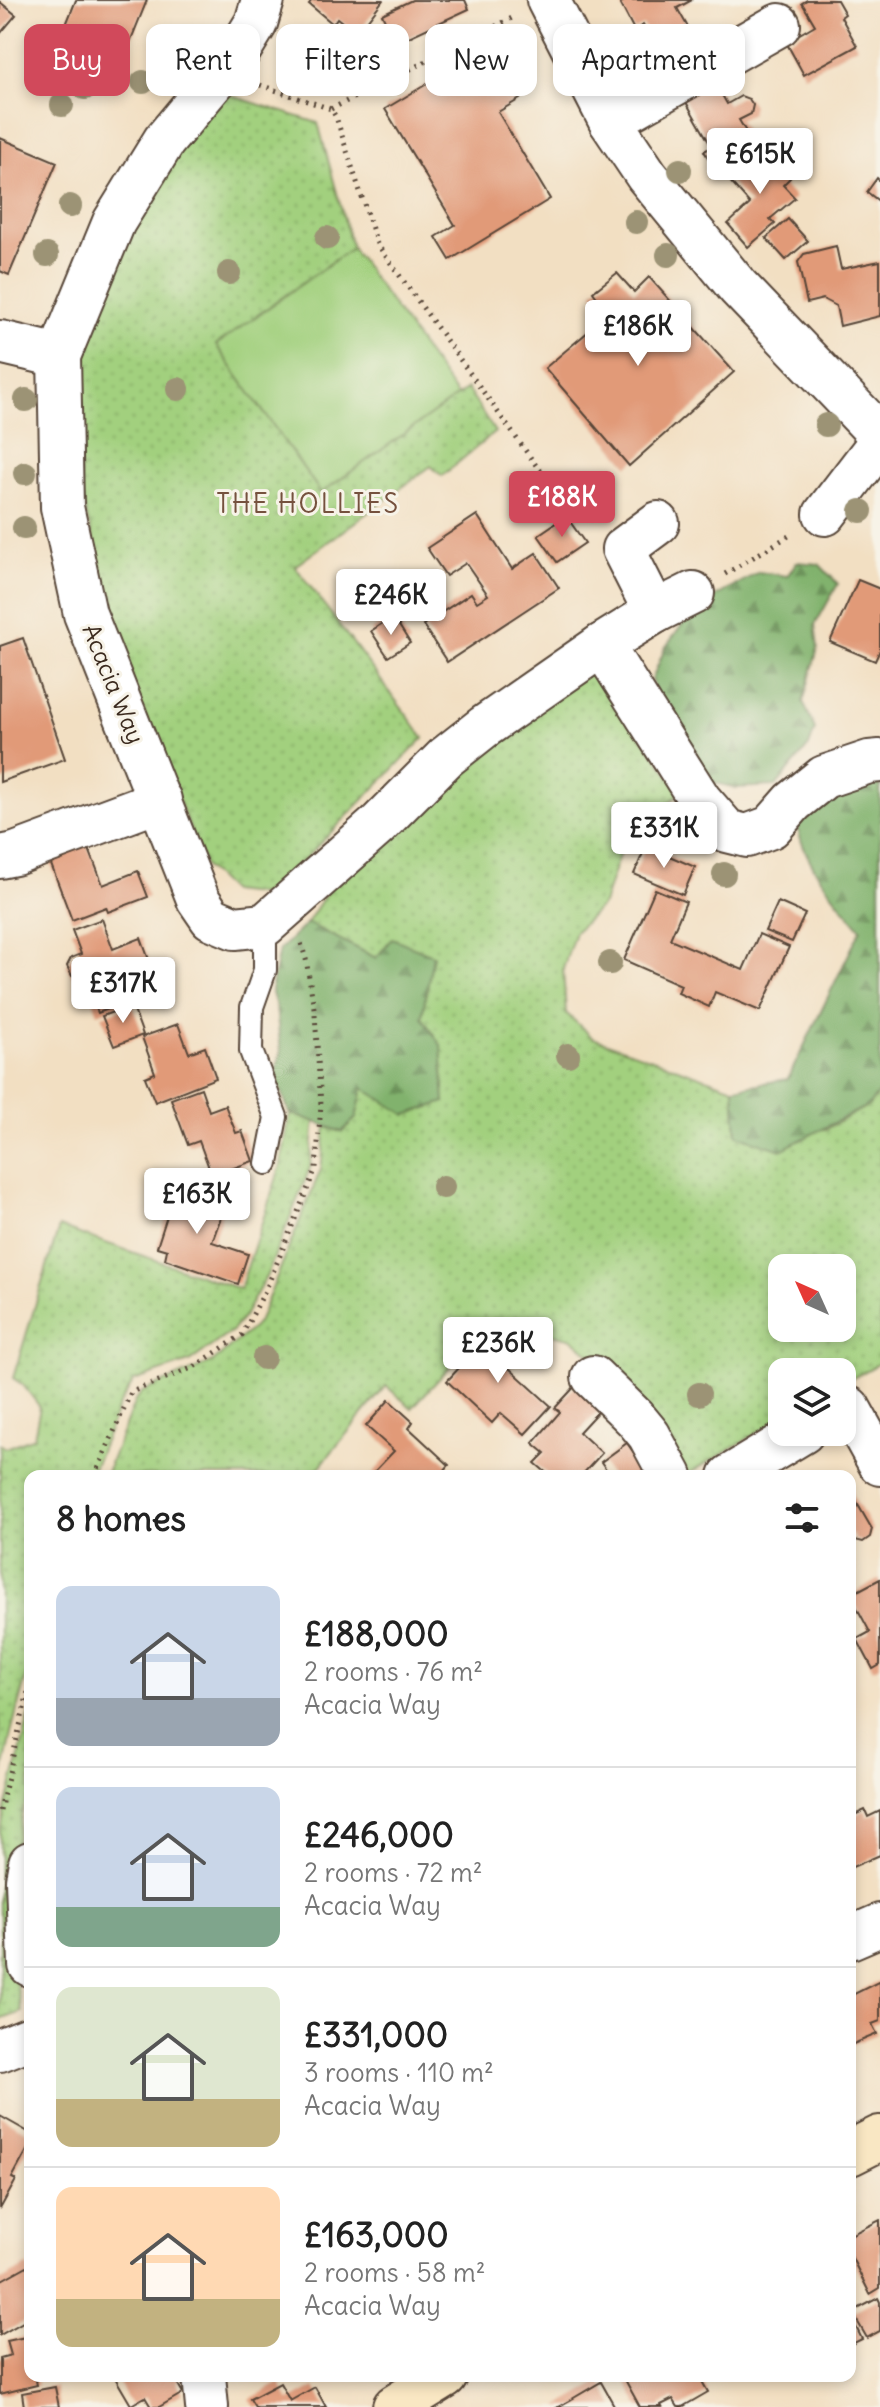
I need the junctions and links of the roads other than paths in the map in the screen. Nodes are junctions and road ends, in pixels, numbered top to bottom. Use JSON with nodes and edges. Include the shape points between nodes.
{"nodes":[{"id":1,"x":263,"y":0,"type":"edge"},
{"id":2,"x":534,"y":7,"type":"edge"},
{"id":3,"x":779,"y":25,"type":"dead end"},
{"id":4,"x":610,"y":121,"type":"junction"},
{"id":5,"x":0,"y":342,"type":"edge"},
{"id":6,"x":59,"y":356,"type":"junction"},
{"id":7,"x":880,"y":435,"type":"edge"},
{"id":8,"x":880,"y":442,"type":"edge"},
{"id":9,"x":825,"y":514,"type":"road end"},
{"id":10,"x":658,"y":523,"type":"dead end"},
{"id":11,"x":693,"y":593,"type":"road end"},
{"id":12,"x":655,"y":612,"type":"junction"},
{"id":13,"x":602,"y":645,"type":"junction"},
{"id":14,"x":880,"y":761,"type":"edge"},
{"id":15,"x":160,"y":800,"type":"junction"},
{"id":16,"x":0,"y":857,"type":"edge"},
{"id":17,"x":277,"y":916,"type":"junction"},
{"id":18,"x":267,"y":1163,"type":"dead end"},
{"id":19,"x":593,"y":1377,"type":"dead end"},
{"id":20,"x":857,"y":1403,"type":"edge"},
{"id":21,"x":780,"y":1446,"type":"edge"},
{"id":22,"x":880,"y":1464,"type":"edge"},
{"id":23,"x":668,"y":1470,"type":"edge"},
{"id":24,"x":740,"y":1470,"type":"edge"},
{"id":25,"x":880,"y":1925,"type":"edge"},
{"id":26,"x":856,"y":1935,"type":"edge"},
{"id":27,"x":24,"y":2040,"type":"edge"},
{"id":28,"x":0,"y":2050,"type":"edge"},
{"id":29,"x":880,"y":2138,"type":"edge"},
{"id":30,"x":856,"y":2150,"type":"edge"},
{"id":31,"x":205,"y":2382,"type":"edge"},
{"id":32,"x":435,"y":2382,"type":"edge"},
{"id":33,"x":207,"y":2407,"type":"edge"},
{"id":34,"x":395,"y":2407,"type":"edge"}],
"edges":[{"from":1,"to":6,"type":"street","name":"Acacia Way","via":[[239,51],[164,141],[114,222]]},
{"from":2,"to":4,"type":"street"},
{"from":3,"to":4,"type":"street"},
{"from":4,"to":7,"type":"street","via":[[647,176],[738,287]]},
{"from":5,"to":6,"type":"street"},
{"from":6,"to":15,"type":"street","name":"Acacia Way","via":[[62,507],[85,614]]},
{"from":8,"to":9,"type":"street"},
{"from":10,"to":12,"type":"street","via":[[623,549]]},
{"from":11,"to":12,"type":"street"},
{"from":12,"to":13,"type":"street"},
{"from":13,"to":14,"type":"street","via":[[700,800],[727,831],[747,836],[771,827],[824,777]]},
{"from":13,"to":17,"type":"street","via":[[446,757]]},
{"from":15,"to":16,"type":"street"},
{"from":15,"to":17,"type":"street","name":"Acacia Way","via":[[198,899],[211,918],[235,928]]},
{"from":17,"to":18,"type":"lane","via":[[252,1007],[251,1051],[276,1117]]},
{"from":19,"to":23,"type":"street","via":[[649,1435]]},
{"from":20,"to":22,"type":"street"},
{"from":21,"to":24,"type":"street"},
{"from":25,"to":26,"type":"street"},
{"from":27,"to":28,"type":"street"},
{"from":29,"to":30,"type":"main road"},
{"from":31,"to":33,"type":"street"},
{"from":32,"to":34,"type":"main road"}]}
